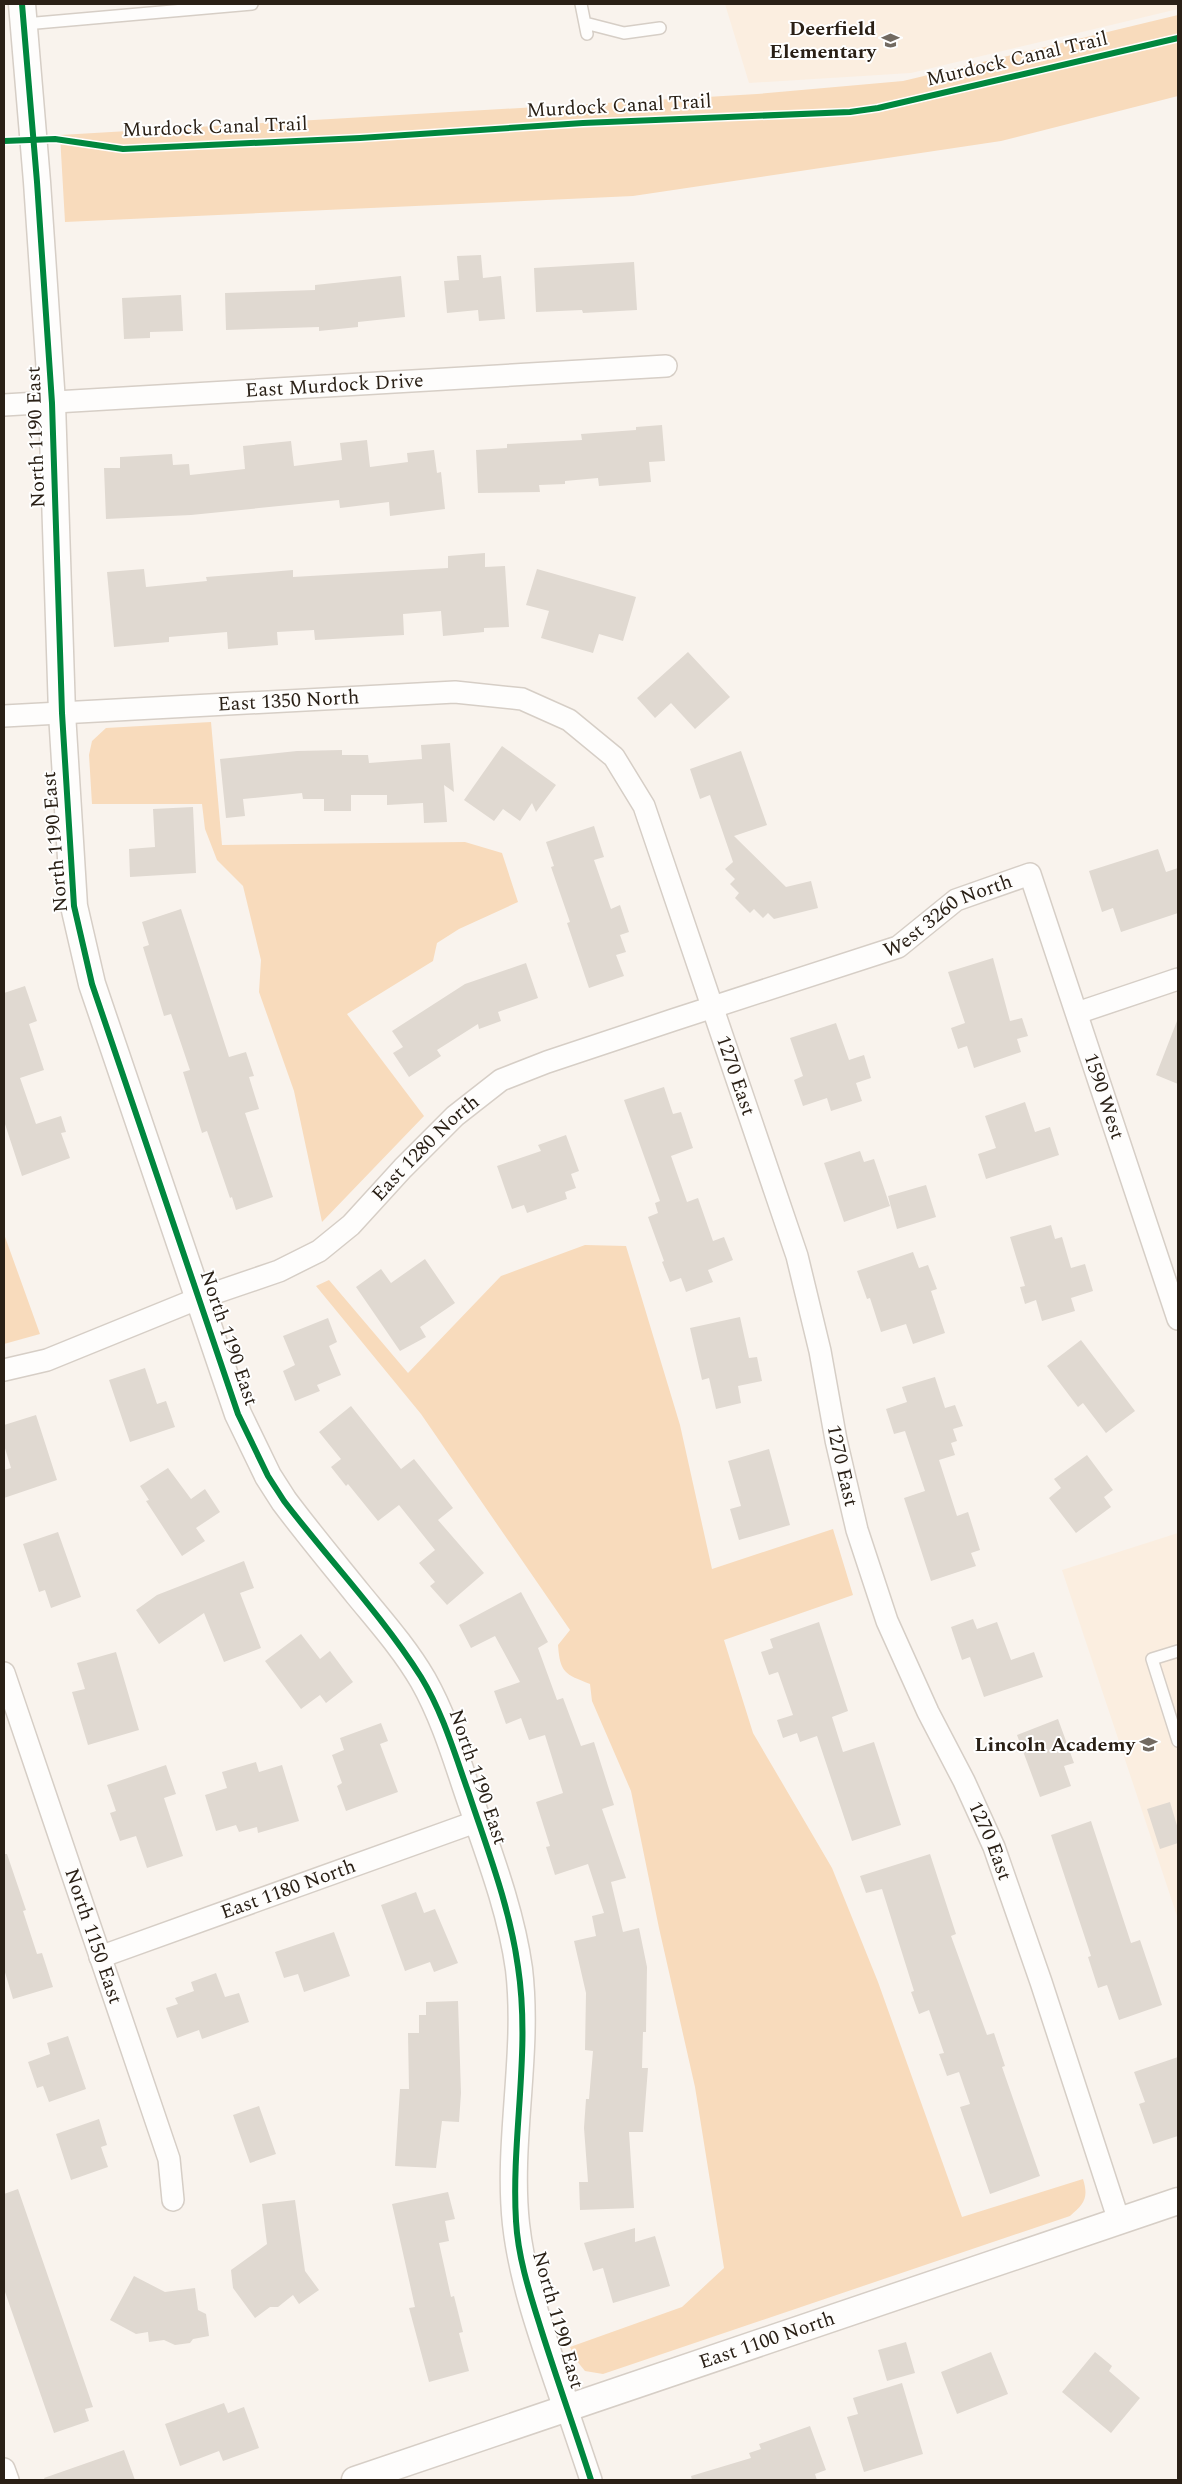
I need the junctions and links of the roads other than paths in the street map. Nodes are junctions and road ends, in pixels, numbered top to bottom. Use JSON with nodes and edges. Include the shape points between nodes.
{"nodes":[{"id":1,"x":252,"y":4,"type":"edge"},
{"id":2,"x":581,"y":4,"type":"edge"},
{"id":3,"x":24,"y":14,"type":"edge"},
{"id":4,"x":660,"y":28,"type":"dead end"},
{"id":5,"x":666,"y":366,"type":"dead end"},
{"id":6,"x":52,"y":403,"type":"junction"},
{"id":7,"x":4,"y":405,"type":"edge"},
{"id":8,"x":62,"y":713,"type":"junction"},
{"id":9,"x":4,"y":716,"type":"edge"},
{"id":10,"x":569,"y":720,"type":"joint"},
{"id":11,"x":1030,"y":874,"type":"joint"},
{"id":12,"x":867,"y":958,"type":"joint"},
{"id":13,"x":1178,"y":979,"type":"edge"},
{"id":14,"x":712,"y":1007,"type":"junction"},
{"id":15,"x":1077,"y":1013,"type":"junction"},
{"id":16,"x":197,"y":1299,"type":"junction"},
{"id":17,"x":1178,"y":1319,"type":"edge"},
{"id":18,"x":4,"y":1370,"type":"edge"},
{"id":19,"x":1178,"y":1651,"type":"edge"},
{"id":20,"x":4,"y":1673,"type":"edge"},
{"id":21,"x":1178,"y":1741,"type":"edge"},
{"id":22,"x":478,"y":1821,"type":"junction"},
{"id":23,"x":100,"y":1957,"type":"junction"},
{"id":24,"x":173,"y":2200,"type":"dead end"},
{"id":25,"x":1178,"y":2201,"type":"edge"},
{"id":26,"x":1119,"y":2220,"type":"junction"},
{"id":27,"x":568,"y":2409,"type":"junction"},
{"id":28,"x":4,"y":2469,"type":"edge"},
{"id":29,"x":8,"y":2480,"type":"edge"},
{"id":30,"x":355,"y":2480,"type":"edge"},
{"id":31,"x":591,"y":2480,"type":"edge"}],
"edges":[{"from":1,"to":3,"type":"lane"},
{"from":2,"to":4,"type":"lane","via":[[586,28],[624,33]]},
{"from":3,"to":6,"type":"street","name":"North 1190 East"},
{"from":5,"to":6,"type":"street","name":"East Murdock Drive"},
{"from":6,"to":7,"type":"street","name":"East Murdock Drive"},
{"from":6,"to":8,"type":"street","name":"North 1190 East"},
{"from":8,"to":9,"type":"street","name":"East 1350 North"},
{"from":8,"to":10,"type":"street","name":"East 1350 North","via":[[455,692],[522,699]]},
{"from":8,"to":16,"type":"street","name":"North 1190 East","via":[[74,906],[92,984]]},
{"from":10,"to":14,"type":"street","name":"1270 East","via":[[614,757],[644,806]]},
{"from":11,"to":12,"type":"street","name":"West 3260 North","via":[[956,900],[898,947]]},
{"from":11,"to":15,"type":"street","name":"1590 West"},
{"from":12,"to":14,"type":"street","name":"East 1280 North"},
{"from":13,"to":15,"type":"street"},
{"from":14,"to":16,"type":"street","name":"East 1280 North","via":[[502,1080],[455,1116],[351,1225],[319,1251],[279,1270]]},
{"from":14,"to":26,"type":"street","name":"1270 East","via":[[797,1256],[857,1530],[887,1621],[994,1847]]},
{"from":15,"to":17,"type":"street","name":"1590 West"},
{"from":16,"to":18,"type":"street","name":"East 1280 North","via":[[46,1360]]},
{"from":16,"to":22,"type":"street","name":"North 1190 East","via":[[238,1414],[268,1476],[321,1550],[399,1644],[422,1680],[442,1717]]},
{"from":19,"to":21,"type":"lane","via":[[1152,1659]]},
{"from":20,"to":23,"type":"street","name":"North 1150 East"},
{"from":22,"to":23,"type":"street","name":"East 1180 North"},
{"from":22,"to":27,"type":"street","name":"North 1190 East","via":[[505,1906],[518,1967],[522,2055],[516,2223],[524,2274]]},
{"from":23,"to":24,"type":"street","name":"North 1150 East","via":[[169,2159]]},
{"from":25,"to":26,"type":"street","name":"East 1100 North"},
{"from":26,"to":27,"type":"street","name":"East 1100 North"},
{"from":27,"to":30,"type":"street","name":"East 1100 North"},
{"from":27,"to":31,"type":"street","name":"North 1190 East"},
{"from":28,"to":29,"type":"street"}]}
